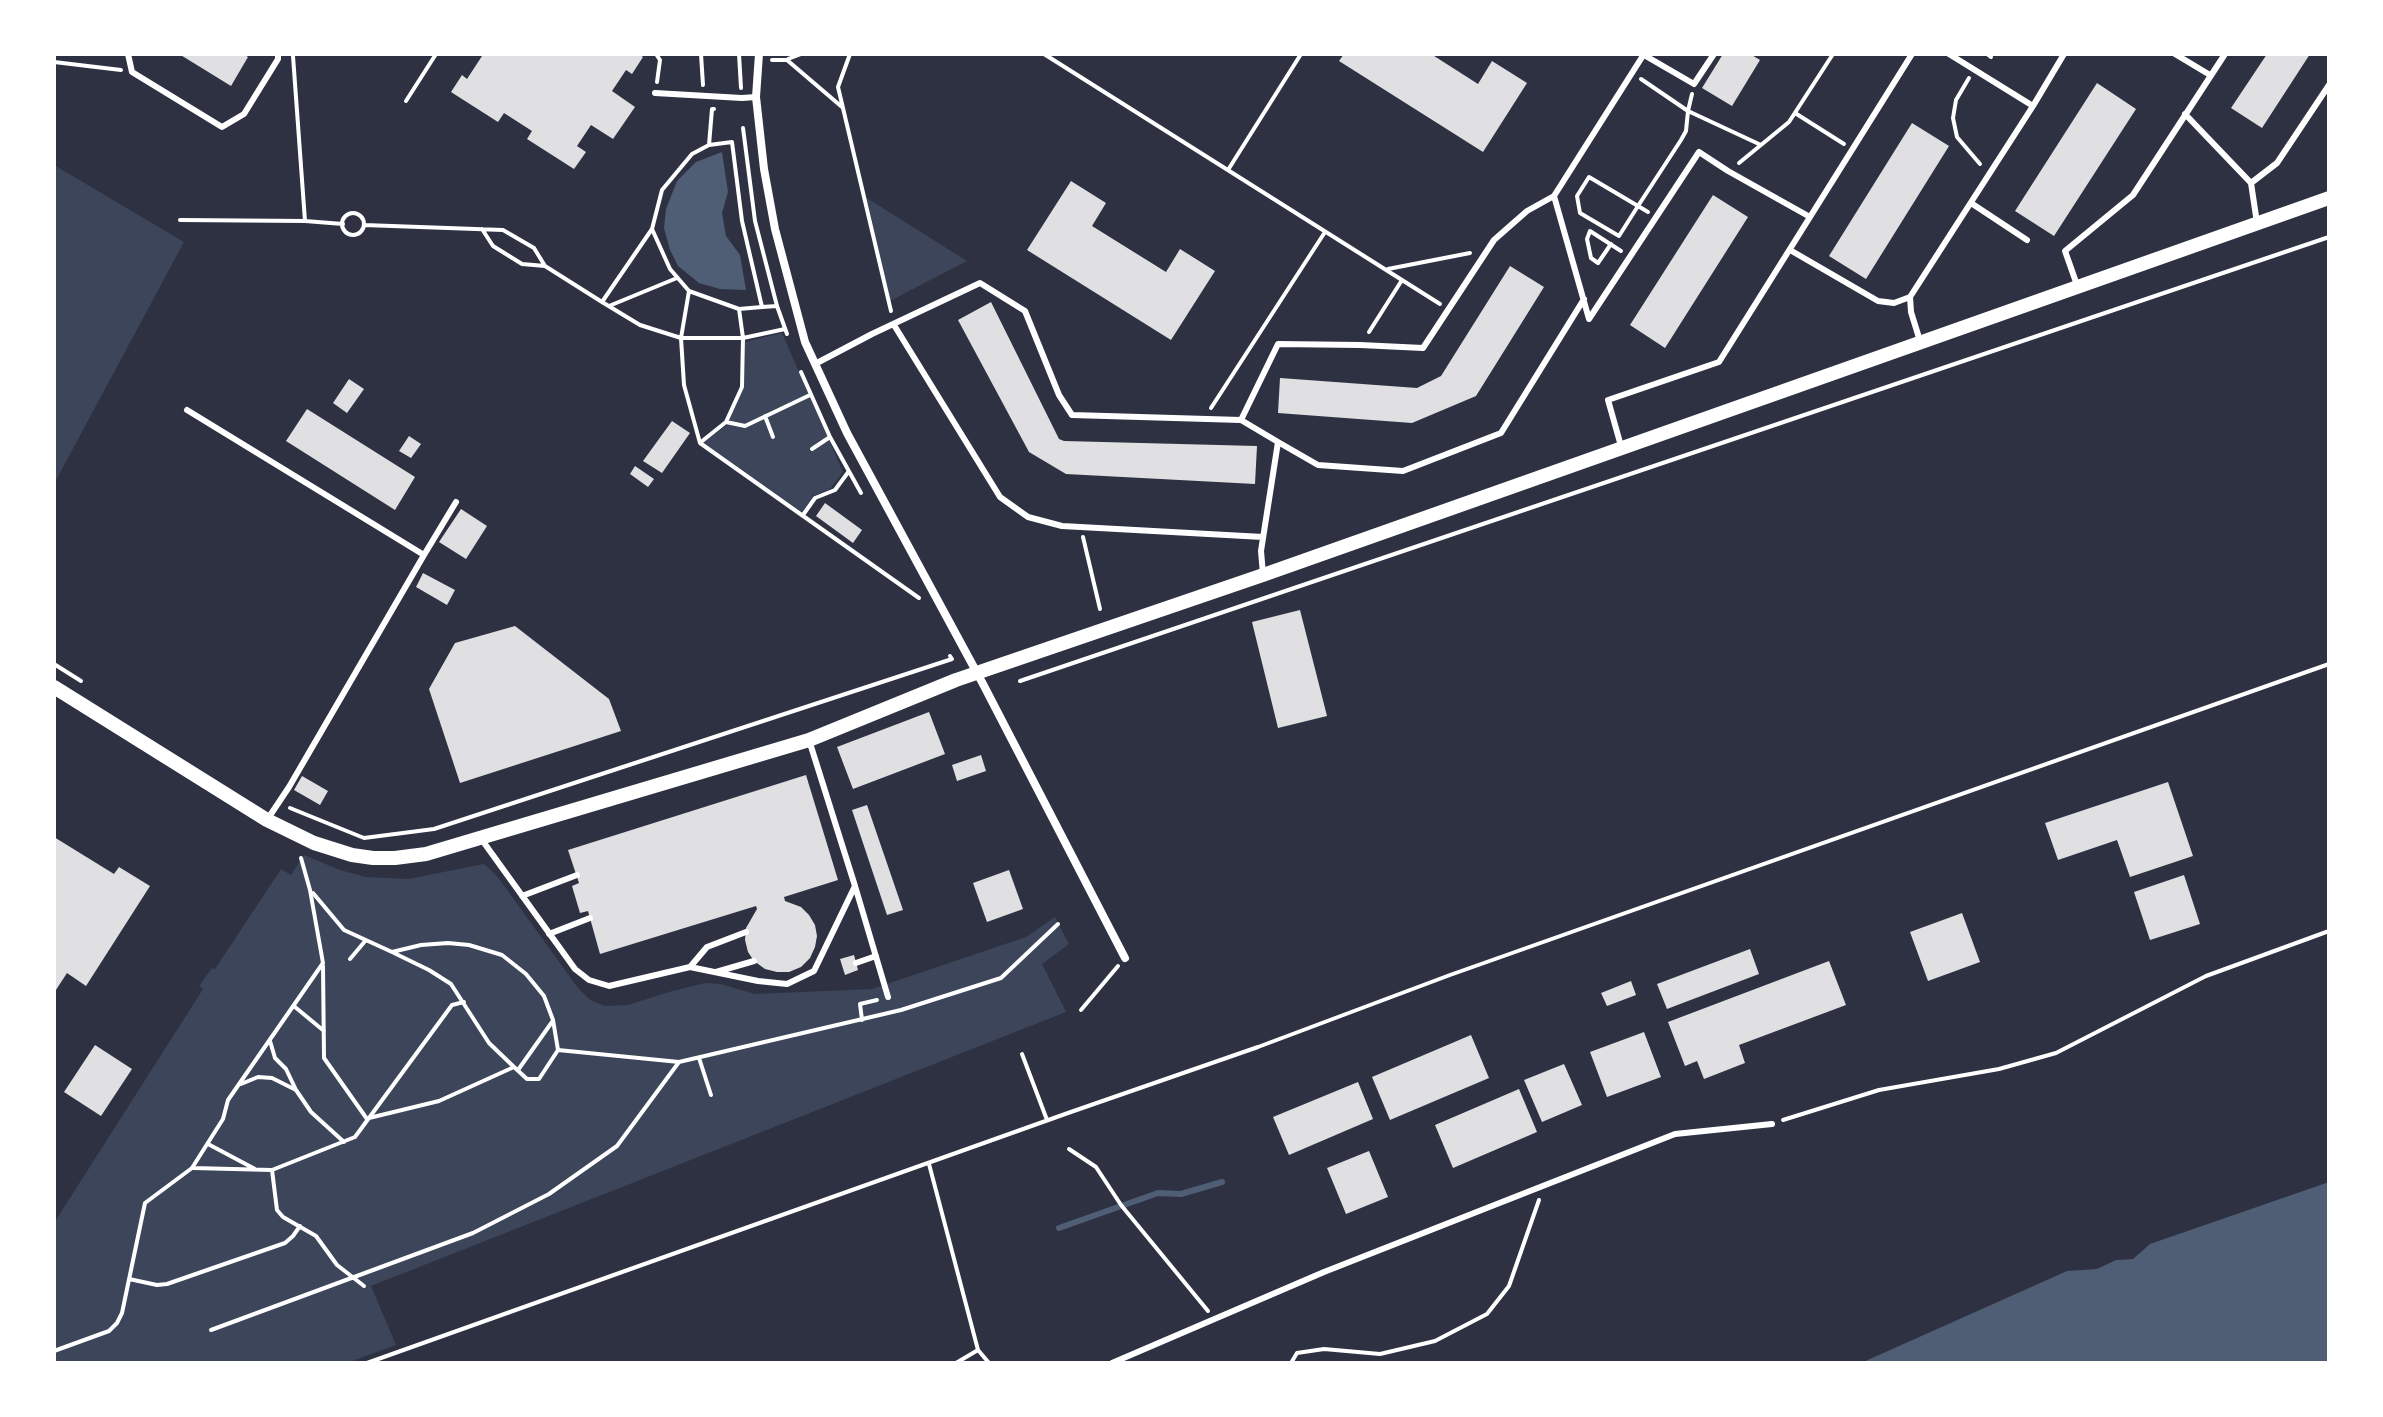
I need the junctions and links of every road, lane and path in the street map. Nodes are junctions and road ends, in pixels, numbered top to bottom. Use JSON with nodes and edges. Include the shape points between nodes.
{"nodes":[{"id":1,"x":128,"y":54,"type":"edge"},
{"id":2,"x":278,"y":54,"type":"edge"},
{"id":3,"x":292,"y":54,"type":"edge"},
{"id":4,"x":436,"y":54,"type":"edge"},
{"id":5,"x":656,"y":54,"type":"edge"},
{"id":6,"x":701,"y":54,"type":"edge"},
{"id":7,"x":801,"y":54,"type":"edge"},
{"id":8,"x":850,"y":54,"type":"edge"},
{"id":9,"x":1044,"y":54,"type":"edge"},
{"id":10,"x":1301,"y":54,"type":"edge"},
{"id":11,"x":1644,"y":54,"type":"edge"},
{"id":12,"x":1714,"y":54,"type":"edge"},
{"id":13,"x":1833,"y":54,"type":"edge"},
{"id":14,"x":1912,"y":54,"type":"edge"},
{"id":15,"x":1949,"y":54,"type":"edge"},
{"id":16,"x":2064,"y":54,"type":"edge"},
{"id":17,"x":2175,"y":54,"type":"edge"},
{"id":18,"x":2225,"y":54,"type":"edge"},
{"id":19,"x":759,"y":56,"type":"edge"},
{"id":20,"x":787,"y":60,"type":"junction"},
{"id":21,"x":54,"y":62,"type":"edge"},
{"id":22,"x":1974,"y":69,"type":"junction"},
{"id":23,"x":132,"y":72,"type":"junction"},
{"id":24,"x":1632,"y":73,"type":"junction"},
{"id":25,"x":2210,"y":75,"type":"junction"},
{"id":26,"x":1694,"y":84,"type":"junction"},
{"id":27,"x":2329,"y":85,"type":"edge"},
{"id":28,"x":655,"y":93,"type":"joint"},
{"id":29,"x":703,"y":95,"type":"junction"},
{"id":30,"x":756,"y":97,"type":"junction"},
{"id":31,"x":406,"y":101,"type":"dead end"},
{"id":32,"x":2033,"y":106,"type":"junction"},
{"id":33,"x":727,"y":109,"type":"dead end"},
{"id":34,"x":843,"y":109,"type":"junction"},
{"id":35,"x":1688,"y":111,"type":"junction"},
{"id":36,"x":1795,"y":113,"type":"junction"},
{"id":37,"x":2185,"y":114,"type":"junction"},
{"id":38,"x":709,"y":145,"type":"junction"},
{"id":39,"x":1761,"y":145,"type":"junction"},
{"id":40,"x":1852,"y":150,"type":"junction"},
{"id":41,"x":1228,"y":170,"type":"junction"},
{"id":42,"x":1728,"y":171,"type":"junction"},
{"id":43,"x":1991,"y":171,"type":"junction"},
{"id":44,"x":2251,"y":183,"type":"junction"},
{"id":45,"x":1554,"y":196,"type":"junction"},
{"id":46,"x":2329,"y":198,"type":"edge"},
{"id":47,"x":1971,"y":203,"type":"junction"},
{"id":48,"x":1638,"y":206,"type":"junction"},
{"id":49,"x":1810,"y":217,"type":"junction"},
{"id":50,"x":1656,"y":218,"type":"junction"},
{"id":51,"x":180,"y":220,"type":"dead end"},
{"id":52,"x":305,"y":221,"type":"junction"},
{"id":53,"x":2257,"y":223,"type":"junction"},
{"id":54,"x":343,"y":224,"type":"junction"},
{"id":55,"x":364,"y":225,"type":"junction"},
{"id":56,"x":482,"y":229,"type":"junction"},
{"id":57,"x":652,"y":229,"type":"junction"},
{"id":58,"x":1325,"y":232,"type":"junction"},
{"id":59,"x":2329,"y":237,"type":"edge"},
{"id":60,"x":2027,"y":240,"type":"dead end"},
{"id":61,"x":1611,"y":244,"type":"junction"},
{"id":62,"x":1488,"y":250,"type":"junction"},
{"id":63,"x":1790,"y":250,"type":"junction"},
{"id":64,"x":1630,"y":256,"type":"junction"},
{"id":65,"x":545,"y":266,"type":"junction"},
{"id":66,"x":1386,"y":270,"type":"junction"},
{"id":67,"x":678,"y":278,"type":"junction"},
{"id":68,"x":1402,"y":280,"type":"junction"},
{"id":69,"x":2078,"y":287,"type":"junction"},
{"id":70,"x":689,"y":291,"type":"junction"},
{"id":71,"x":1910,"y":297,"type":"junction"},
{"id":72,"x":1584,"y":299,"type":"junction"},
{"id":73,"x":602,"y":302,"type":"junction"},
{"id":74,"x":609,"y":306,"type":"junction"},
{"id":75,"x":777,"y":306,"type":"dead end"},
{"id":76,"x":762,"y":307,"type":"junction"},
{"id":77,"x":739,"y":309,"type":"junction"},
{"id":78,"x":1449,"y":310,"type":"junction"},
{"id":79,"x":894,"y":325,"type":"junction"},
{"id":80,"x":785,"y":329,"type":"dead end"},
{"id":81,"x":681,"y":338,"type":"junction"},
{"id":82,"x":743,"y":338,"type":"junction"},
{"id":83,"x":1921,"y":344,"type":"junction"},
{"id":84,"x":1360,"y":345,"type":"junction"},
{"id":85,"x":815,"y":364,"type":"junction"},
{"id":86,"x":810,"y":395,"type":"dead end"},
{"id":87,"x":187,"y":410,"type":"dead end"},
{"id":88,"x":765,"y":416,"type":"junction"},
{"id":89,"x":1204,"y":419,"type":"junction"},
{"id":90,"x":1241,"y":420,"type":"junction"},
{"id":91,"x":726,"y":422,"type":"junction"},
{"id":92,"x":773,"y":437,"type":"dead end"},
{"id":93,"x":830,"y":437,"type":"dead end"},
{"id":94,"x":1278,"y":442,"type":"junction"},
{"id":95,"x":700,"y":443,"type":"junction"},
{"id":96,"x":812,"y":449,"type":"dead end"},
{"id":97,"x":1622,"y":449,"type":"junction"},
{"id":98,"x":849,"y":471,"type":"dead end"},
{"id":99,"x":456,"y":502,"type":"dead end"},
{"id":100,"x":803,"y":515,"type":"junction"},
{"id":101,"x":1080,"y":527,"type":"junction"},
{"id":102,"x":1263,"y":537,"type":"junction"},
{"id":103,"x":424,"y":555,"type":"junction"},
{"id":104,"x":1263,"y":575,"type":"junction"},
{"id":105,"x":919,"y":598,"type":"dead end"},
{"id":106,"x":1100,"y":609,"type":"dead end"},
{"id":107,"x":952,"y":659,"type":"dead end"},
{"id":108,"x":54,"y":664,"type":"edge"},
{"id":109,"x":2329,"y":664,"type":"edge"},
{"id":110,"x":977,"y":673,"type":"junction"},
{"id":111,"x":1020,"y":681,"type":"dead end"},
{"id":112,"x":54,"y":687,"type":"edge"},
{"id":113,"x":93,"y":689,"type":"dead end"},
{"id":114,"x":809,"y":740,"type":"junction"},
{"id":115,"x":278,"y":803,"type":"junction"},
{"id":116,"x":267,"y":820,"type":"junction"},
{"id":117,"x":479,"y":837,"type":"junction"},
{"id":118,"x":303,"y":858,"type":"dead end"},
{"id":119,"x":577,"y":875,"type":"dead end"},
{"id":120,"x":855,"y":886,"type":"junction"},
{"id":121,"x":310,"y":890,"type":"junction"},
{"id":122,"x":522,"y":896,"type":"junction"},
{"id":123,"x":590,"y":918,"type":"dead end"},
{"id":124,"x":1058,"y":924,"type":"dead end"},
{"id":125,"x":2329,"y":931,"type":"edge"},
{"id":126,"x":746,"y":932,"type":"dead end"},
{"id":127,"x":549,"y":934,"type":"junction"},
{"id":128,"x":366,"y":940,"type":"junction"},
{"id":129,"x":392,"y":952,"type":"junction"},
{"id":130,"x":876,"y":956,"type":"junction"},
{"id":131,"x":1125,"y":958,"type":"joint"},
{"id":132,"x":350,"y":959,"type":"dead end"},
{"id":133,"x":754,"y":961,"type":"dead end"},
{"id":134,"x":323,"y":963,"type":"junction"},
{"id":135,"x":856,"y":963,"type":"dead end"},
{"id":136,"x":690,"y":967,"type":"junction"},
{"id":137,"x":715,"y":972,"type":"junction"},
{"id":138,"x":888,"y":997,"type":"dead end"},
{"id":139,"x":464,"y":1002,"type":"junction"},
{"id":140,"x":294,"y":1006,"type":"junction"},
{"id":141,"x":1081,"y":1010,"type":"dead end"},
{"id":142,"x":553,"y":1020,"type":"junction"},
{"id":143,"x":324,"y":1031,"type":"junction"},
{"id":144,"x":270,"y":1041,"type":"junction"},
{"id":145,"x":558,"y":1050,"type":"junction"},
{"id":146,"x":1022,"y":1054,"type":"dead end"},
{"id":147,"x":699,"y":1058,"type":"junction"},
{"id":148,"x":679,"y":1062,"type":"junction"},
{"id":149,"x":516,"y":1069,"type":"junction"},
{"id":150,"x":239,"y":1085,"type":"junction"},
{"id":151,"x":296,"y":1090,"type":"junction"},
{"id":152,"x":711,"y":1095,"type":"dead end"},
{"id":153,"x":367,"y":1119,"type":"junction"},
{"id":154,"x":1047,"y":1120,"type":"junction"},
{"id":155,"x":1772,"y":1124,"type":"joint"},
{"id":156,"x":344,"y":1142,"type":"junction"},
{"id":157,"x":208,"y":1144,"type":"junction"},
{"id":158,"x":1069,"y":1149,"type":"dead end"},
{"id":159,"x":929,"y":1164,"type":"junction"},
{"id":160,"x":192,"y":1168,"type":"junction"},
{"id":161,"x":257,"y":1170,"type":"junction"},
{"id":162,"x":272,"y":1170,"type":"junction"},
{"id":163,"x":1544,"y":1186,"type":"junction"},
{"id":164,"x":300,"y":1226,"type":"junction"},
{"id":165,"x":355,"y":1278,"type":"junction"},
{"id":166,"x":129,"y":1279,"type":"junction"},
{"id":167,"x":364,"y":1286,"type":"dead end"},
{"id":168,"x":1215,"y":1319,"type":"junction"},
{"id":169,"x":211,"y":1330,"type":"dead end"},
{"id":170,"x":978,"y":1350,"type":"junction"},
{"id":171,"x":54,"y":1351,"type":"edge"},
{"id":172,"x":367,"y":1363,"type":"edge"},
{"id":173,"x":956,"y":1363,"type":"edge"},
{"id":174,"x":989,"y":1363,"type":"edge"},
{"id":175,"x":1112,"y":1363,"type":"edge"},
{"id":176,"x":1291,"y":1363,"type":"edge"}],
"edges":[{"from":1,"to":23,"type":"lane"},
{"from":2,"to":23,"type":"lane","via":[[244,114],[222,127]]},
{"from":3,"to":52,"type":"path"},
{"from":4,"to":31,"type":"path"},
{"from":5,"to":28,"type":"path","via":[[660,69]]},
{"from":6,"to":29,"type":"path"},
{"from":7,"to":20,"type":"path"},
{"from":8,"to":34,"type":"path","via":[[838,87]]},
{"from":9,"to":41,"type":"path"},
{"from":10,"to":41,"type":"path"},
{"from":11,"to":24,"type":"lane"},
{"from":11,"to":26,"type":"lane"},
{"from":12,"to":26,"type":"lane"},
{"from":13,"to":36,"type":"path"},
{"from":14,"to":40,"type":"lane"},
{"from":15,"to":22,"type":"lane"},
{"from":16,"to":32,"type":"lane"},
{"from":17,"to":25,"type":"lane"},
{"from":18,"to":25,"type":"lane"},
{"from":19,"to":20,"type":"path"},
{"from":19,"to":30,"type":"street"},
{"from":20,"to":34,"type":"path"},
{"from":21,"to":23,"type":"path"},
{"from":22,"to":32,"type":"lane"},
{"from":22,"to":43,"type":"path","via":[[1956,100],[1953,118],[1957,137]]},
{"from":24,"to":35,"type":"path"},
{"from":24,"to":45,"type":"lane"},
{"from":25,"to":37,"type":"lane"},
{"from":26,"to":35,"type":"path"},
{"from":27,"to":44,"type":"lane","via":[[2277,163]]},
{"from":28,"to":29,"type":"lane"},
{"from":29,"to":30,"type":"lane"},
{"from":30,"to":85,"type":"street","via":[[775,229]]},
{"from":32,"to":43,"type":"lane"},
{"from":33,"to":38,"type":"path","via":[[712,109]]},
{"from":34,"to":79,"type":"path"},
{"from":35,"to":39,"type":"path"},
{"from":35,"to":48,"type":"path","via":[[1686,131]]},
{"from":36,"to":39,"type":"path"},
{"from":36,"to":40,"type":"path"},
{"from":37,"to":44,"type":"lane"},
{"from":37,"to":69,"type":"lane","via":[[2133,195],[2065,251]]},
{"from":38,"to":57,"type":"path","via":[[692,154],[662,190]]},
{"from":38,"to":76,"type":"path","via":[[732,142],[742,221]]},
{"from":39,"to":42,"type":"path"},
{"from":40,"to":49,"type":"lane"},
{"from":41,"to":58,"type":"path"},
{"from":42,"to":49,"type":"lane"},
{"from":42,"to":50,"type":"lane","via":[[1699,152]]},
{"from":43,"to":47,"type":"lane"},
{"from":44,"to":53,"type":"lane"},
{"from":45,"to":62,"type":"lane","via":[[1527,211]]},
{"from":45,"to":72,"type":"lane"},
{"from":46,"to":53,"type":"street"},
{"from":47,"to":60,"type":"lane"},
{"from":47,"to":71,"type":"lane"},
{"from":48,"to":48,"type":"path","via":[[1619,236],[1580,213],[1577,196],[1589,177]]},
{"from":48,"to":50,"type":"path"},
{"from":49,"to":63,"type":"lane"},
{"from":50,"to":64,"type":"lane"},
{"from":51,"to":52,"type":"path"},
{"from":52,"to":54,"type":"path"},
{"from":53,"to":69,"type":"street"},
{"from":54,"to":55,"type":"path","via":[[352,234]]},
{"from":54,"to":55,"type":"path","via":[[354,213]]},
{"from":55,"to":56,"type":"path"},
{"from":56,"to":65,"type":"path","via":[[493,246],[522,264]]},
{"from":56,"to":65,"type":"path","via":[[503,230],[534,248]]},
{"from":57,"to":67,"type":"path"},
{"from":57,"to":73,"type":"path"},
{"from":58,"to":66,"type":"path"},
{"from":58,"to":89,"type":"path"},
{"from":59,"to":111,"type":"path"},
{"from":61,"to":61,"type":"path","via":[[1600,238],[1590,231],[1591,258],[1598,263]]},
{"from":61,"to":64,"type":"path"},
{"from":62,"to":66,"type":"path"},
{"from":62,"to":78,"type":"lane"},
{"from":63,"to":71,"type":"lane","via":[[1878,301]]},
{"from":63,"to":97,"type":"lane","via":[[1719,362],[1608,400]]},
{"from":64,"to":72,"type":"lane","via":[[1589,319]]},
{"from":65,"to":73,"type":"path"},
{"from":66,"to":68,"type":"path"},
{"from":67,"to":70,"type":"path"},
{"from":67,"to":74,"type":"path"},
{"from":68,"to":78,"type":"path"},
{"from":68,"to":84,"type":"path"},
{"from":69,"to":83,"type":"street"},
{"from":70,"to":77,"type":"path"},
{"from":70,"to":81,"type":"path"},
{"from":71,"to":83,"type":"lane"},
{"from":72,"to":94,"type":"lane","via":[[1501,433],[1403,471],[1318,465]]},
{"from":73,"to":74,"type":"path"},
{"from":74,"to":81,"type":"path","via":[[640,325]]},
{"from":75,"to":76,"type":"path"},
{"from":76,"to":77,"type":"path"},
{"from":77,"to":82,"type":"path"},
{"from":78,"to":84,"type":"lane","via":[[1423,348]]},
{"from":79,"to":85,"type":"lane"},
{"from":79,"to":89,"type":"lane","via":[[980,283],[1025,311],[1072,415]]},
{"from":79,"to":101,"type":"lane","via":[[1000,497],[1028,517]]},
{"from":80,"to":82,"type":"path"},
{"from":81,"to":82,"type":"path"},
{"from":81,"to":95,"type":"path","via":[[684,385]]},
{"from":82,"to":91,"type":"path","via":[[742,387]]},
{"from":83,"to":97,"type":"street"},
{"from":84,"to":90,"type":"lane","via":[[1278,344]]},
{"from":85,"to":110,"type":"street"},
{"from":86,"to":88,"type":"path"},
{"from":87,"to":103,"type":"lane"},
{"from":88,"to":91,"type":"path","via":[[745,426]]},
{"from":88,"to":92,"type":"path"},
{"from":89,"to":90,"type":"lane"},
{"from":90,"to":94,"type":"lane"},
{"from":91,"to":95,"type":"path"},
{"from":93,"to":96,"type":"path"},
{"from":94,"to":102,"type":"lane"},
{"from":95,"to":100,"type":"path"},
{"from":97,"to":104,"type":"street"},
{"from":98,"to":100,"type":"path","via":[[835,490],[815,498]]},
{"from":99,"to":103,"type":"lane"},
{"from":100,"to":105,"type":"path"},
{"from":101,"to":102,"type":"lane"},
{"from":101,"to":106,"type":"path"},
{"from":102,"to":104,"type":"lane"},
{"from":103,"to":115,"type":"lane"},
{"from":104,"to":110,"type":"street"},
{"from":107,"to":115,"type":"path","via":[[434,829],[364,838]]},
{"from":108,"to":113,"type":"path"},
{"from":109,"to":154,"type":"path"},
{"from":110,"to":114,"type":"street"},
{"from":110,"to":131,"type":"street"},
{"from":112,"to":116,"type":"street"},
{"from":114,"to":117,"type":"street"},
{"from":114,"to":120,"type":"lane"},
{"from":115,"to":116,"type":"lane"},
{"from":116,"to":117,"type":"street","via":[[314,843],[373,858],[426,854]]},
{"from":117,"to":122,"type":"lane"},
{"from":118,"to":121,"type":"path"},
{"from":119,"to":122,"type":"lane"},
{"from":120,"to":130,"type":"lane"},
{"from":120,"to":137,"type":"lane","via":[[814,971],[787,984]]},
{"from":121,"to":128,"type":"path","via":[[344,930]]},
{"from":121,"to":134,"type":"path"},
{"from":122,"to":127,"type":"lane"},
{"from":123,"to":127,"type":"lane"},
{"from":124,"to":147,"type":"path","via":[[1001,978],[901,1010]]},
{"from":125,"to":155,"type":"path","via":[[2206,976],[2056,1053],[1879,1090]]},
{"from":126,"to":136,"type":"lane","via":[[707,947]]},
{"from":127,"to":136,"type":"lane","via":[[575,969],[609,986]]},
{"from":128,"to":129,"type":"path"},
{"from":128,"to":132,"type":"path"},
{"from":129,"to":139,"type":"path","via":[[451,984]]},
{"from":129,"to":142,"type":"path","via":[[448,943],[502,955],[544,996]]},
{"from":130,"to":135,"type":"lane"},
{"from":130,"to":138,"type":"lane"},
{"from":131,"to":141,"type":"path"},
{"from":133,"to":137,"type":"lane"},
{"from":134,"to":140,"type":"path"},
{"from":134,"to":143,"type":"path"},
{"from":136,"to":137,"type":"lane"},
{"from":139,"to":149,"type":"path","via":[[489,1043]]},
{"from":139,"to":153,"type":"path","via":[[452,1005]]},
{"from":140,"to":143,"type":"path"},
{"from":140,"to":144,"type":"path"},
{"from":142,"to":145,"type":"path"},
{"from":142,"to":149,"type":"path"},
{"from":143,"to":153,"type":"path","via":[[324,1058]]},
{"from":144,"to":150,"type":"path"},
{"from":144,"to":151,"type":"path"},
{"from":145,"to":148,"type":"path"},
{"from":145,"to":149,"type":"path","via":[[539,1079],[527,1079]]},
{"from":146,"to":154,"type":"path"},
{"from":147,"to":148,"type":"path"},
{"from":147,"to":152,"type":"path"},
{"from":148,"to":165,"type":"path","via":[[617,1146],[549,1194],[473,1233]]},
{"from":149,"to":153,"type":"path","via":[[439,1101]]},
{"from":150,"to":151,"type":"path","via":[[272,1078]]},
{"from":150,"to":157,"type":"path"},
{"from":151,"to":156,"type":"path"},
{"from":153,"to":156,"type":"path","via":[[355,1137]]},
{"from":154,"to":159,"type":"path"},
{"from":155,"to":163,"type":"lane","via":[[1675,1134]]},
{"from":156,"to":162,"type":"path"},
{"from":157,"to":160,"type":"path"},
{"from":157,"to":161,"type":"path"},
{"from":158,"to":168,"type":"path","via":[[1096,1167]]},
{"from":159,"to":170,"type":"path"},
{"from":159,"to":172,"type":"path"},
{"from":160,"to":161,"type":"path"},
{"from":160,"to":166,"type":"path","via":[[145,1203]]},
{"from":161,"to":162,"type":"path"},
{"from":162,"to":164,"type":"path","via":[[277,1210]]},
{"from":163,"to":168,"type":"lane"},
{"from":163,"to":176,"type":"path","via":[[1509,1286],[1487,1314],[1435,1341],[1380,1354],[1324,1349],[1297,1353]]},
{"from":164,"to":165,"type":"path"},
{"from":164,"to":166,"type":"path","via":[[285,1243],[167,1284]]},
{"from":165,"to":167,"type":"path"},
{"from":165,"to":169,"type":"path"},
{"from":166,"to":171,"type":"path","via":[[122,1313],[109,1331]]},
{"from":168,"to":175,"type":"lane"},
{"from":170,"to":173,"type":"path"},
{"from":170,"to":174,"type":"path"}]}
